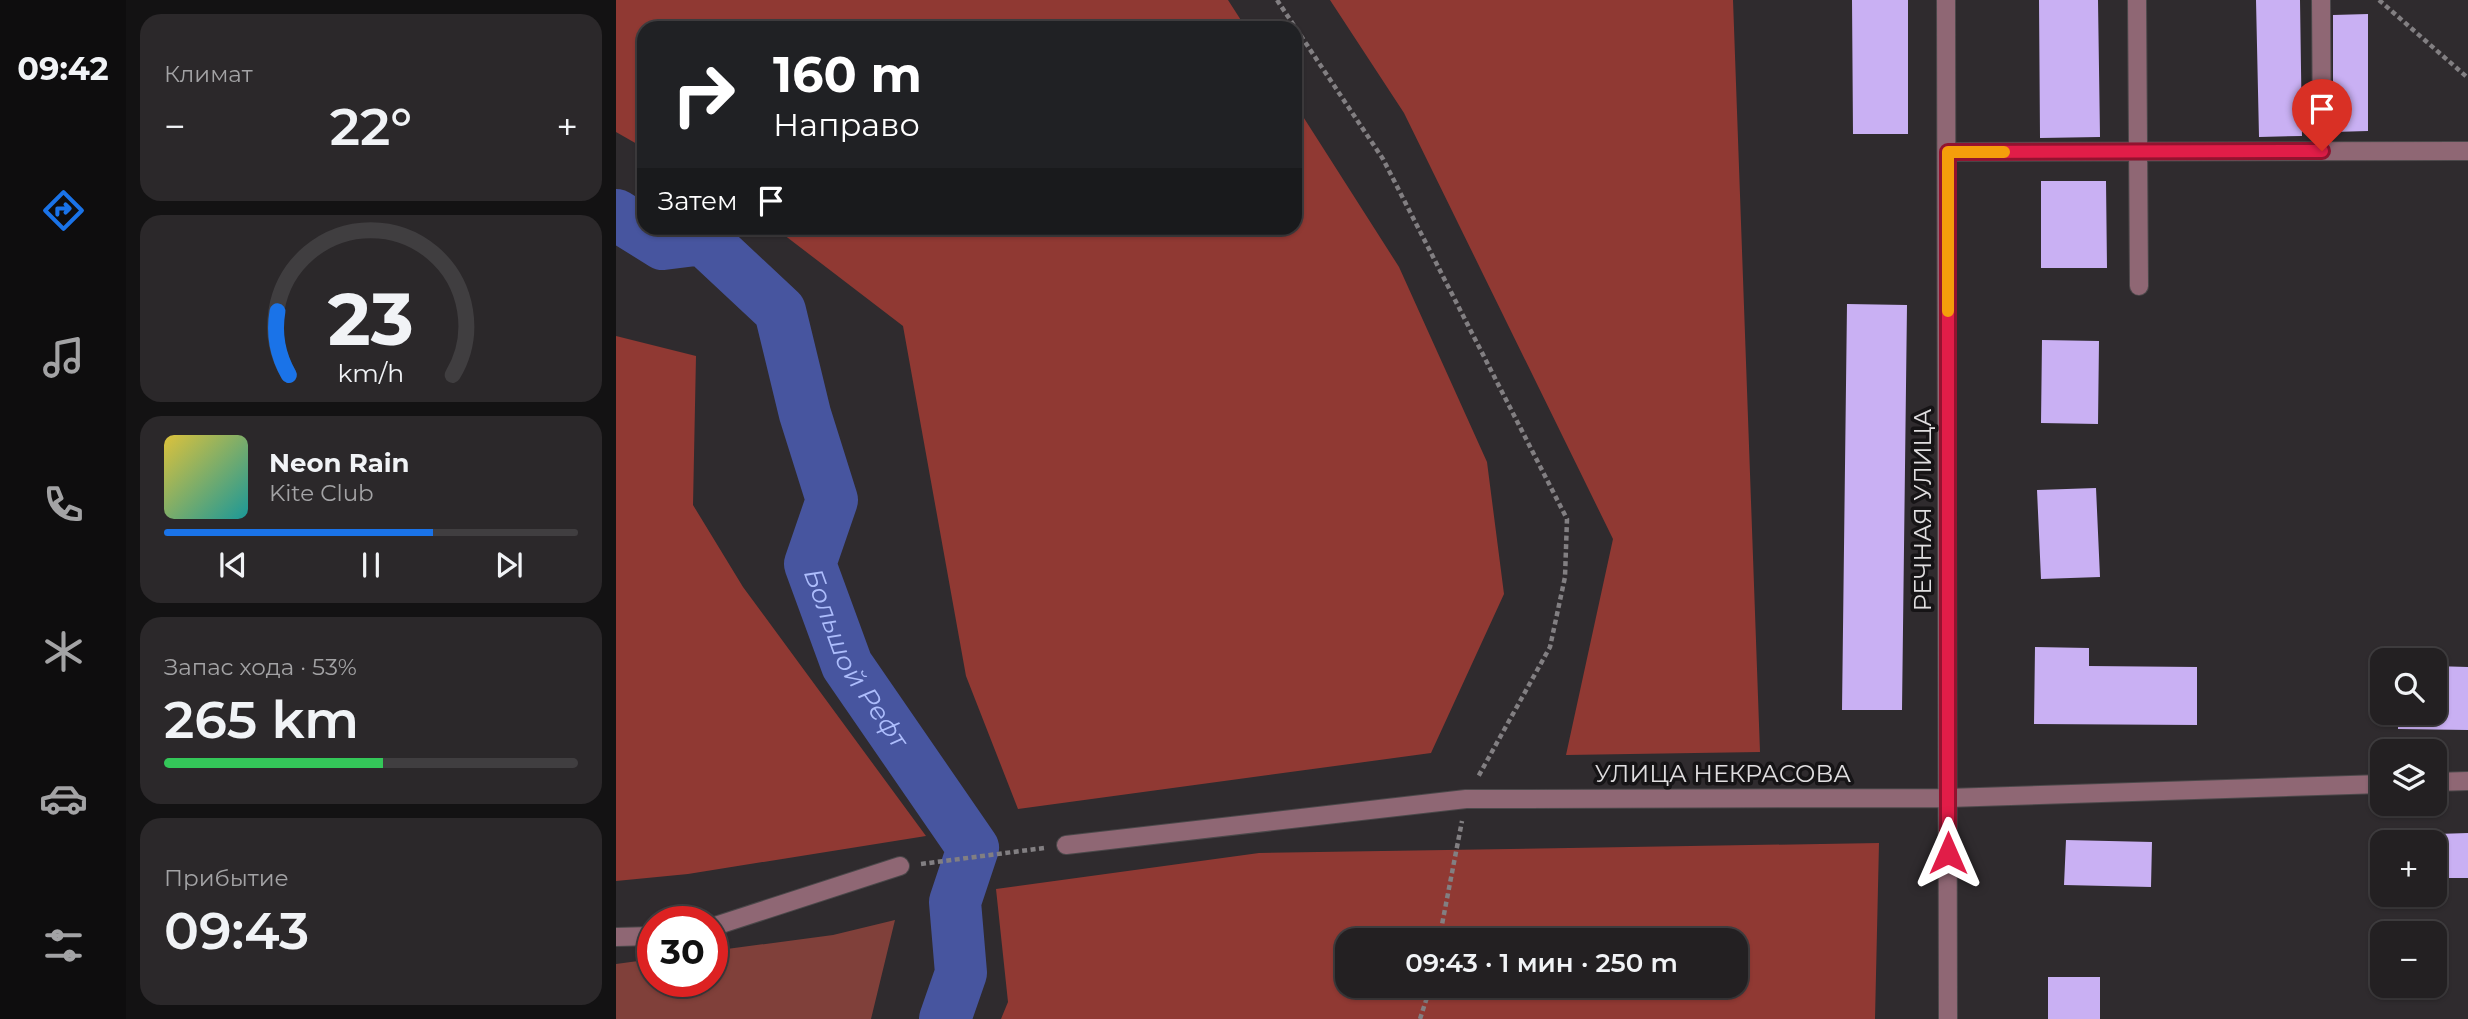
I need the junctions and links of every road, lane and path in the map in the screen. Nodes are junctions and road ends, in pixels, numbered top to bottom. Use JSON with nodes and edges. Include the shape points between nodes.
{"nodes":[{"id":1,"x":1277,"y":0,"type":"edge"},
{"id":2,"x":1946,"y":0,"type":"edge"},
{"id":3,"x":2137,"y":0,"type":"edge"},
{"id":4,"x":2320,"y":0,"type":"edge"},
{"id":5,"x":2379,"y":0,"type":"edge"},
{"id":6,"x":1291,"y":21,"type":"edge"},
{"id":7,"x":1302,"y":38,"type":"edge"},
{"id":8,"x":2468,"y":78,"type":"edge"},
{"id":9,"x":2322,"y":151,"type":"junction"},
{"id":10,"x":2468,"y":151,"type":"edge"},
{"id":11,"x":1948,"y":152,"type":"junction"},
{"id":12,"x":2138,"y":152,"type":"junction"},
{"id":13,"x":2139,"y":286,"type":"dead end"},
{"id":14,"x":2468,"y":781,"type":"edge"},
{"id":15,"x":2447,"y":782,"type":"edge"},
{"id":16,"x":2370,"y":783,"type":"edge"},
{"id":17,"x":1948,"y":798,"type":"junction"},
{"id":18,"x":1466,"y":799,"type":"junction"},
{"id":19,"x":1066,"y":845,"type":"joint"},
{"id":20,"x":900,"y":866,"type":"joint"},
{"id":21,"x":728,"y":923,"type":"edge"},
{"id":22,"x":1441,"y":928,"type":"edge"},
{"id":23,"x":637,"y":936,"type":"edge"},
{"id":24,"x":616,"y":937,"type":"edge"},
{"id":25,"x":1427,"y":998,"type":"edge"},
{"id":26,"x":1420,"y":1019,"type":"edge"},
{"id":27,"x":1948,"y":1019,"type":"edge"}],
"edges":[{"from":1,"to":6,"type":"path"},
{"from":2,"to":11,"type":"street","name":"РЕЧНАЯ УЛИЦА"},
{"from":3,"to":12,"type":"street"},
{"from":4,"to":9,"type":"street"},
{"from":5,"to":8,"type":"path"},
{"from":7,"to":18,"type":"path","via":[[1382,159],[1567,519],[1565,578],[1550,647]]},
{"from":9,"to":10,"type":"street"},
{"from":9,"to":12,"type":"street"},
{"from":11,"to":12,"type":"street"},
{"from":11,"to":17,"type":"street","name":"РЕЧНАЯ УЛИЦА"},
{"from":12,"to":13,"type":"street"},
{"from":14,"to":15,"type":"street"},
{"from":16,"to":17,"type":"street","name":"УЛИЦА НЕКРАСОВА"},
{"from":17,"to":18,"type":"street","name":"УЛИЦА НЕКРАСОВА"},
{"from":17,"to":27,"type":"street","name":"РЕЧНАЯ УЛИЦА"},
{"from":18,"to":19,"type":"street","name":"УЛИЦА НЕКРАСОВА"},
{"from":18,"to":22,"type":"path"},
{"from":19,"to":20,"type":"path"},
{"from":20,"to":21,"type":"street"},
{"from":23,"to":24,"type":"street"},
{"from":25,"to":26,"type":"path"}]}
